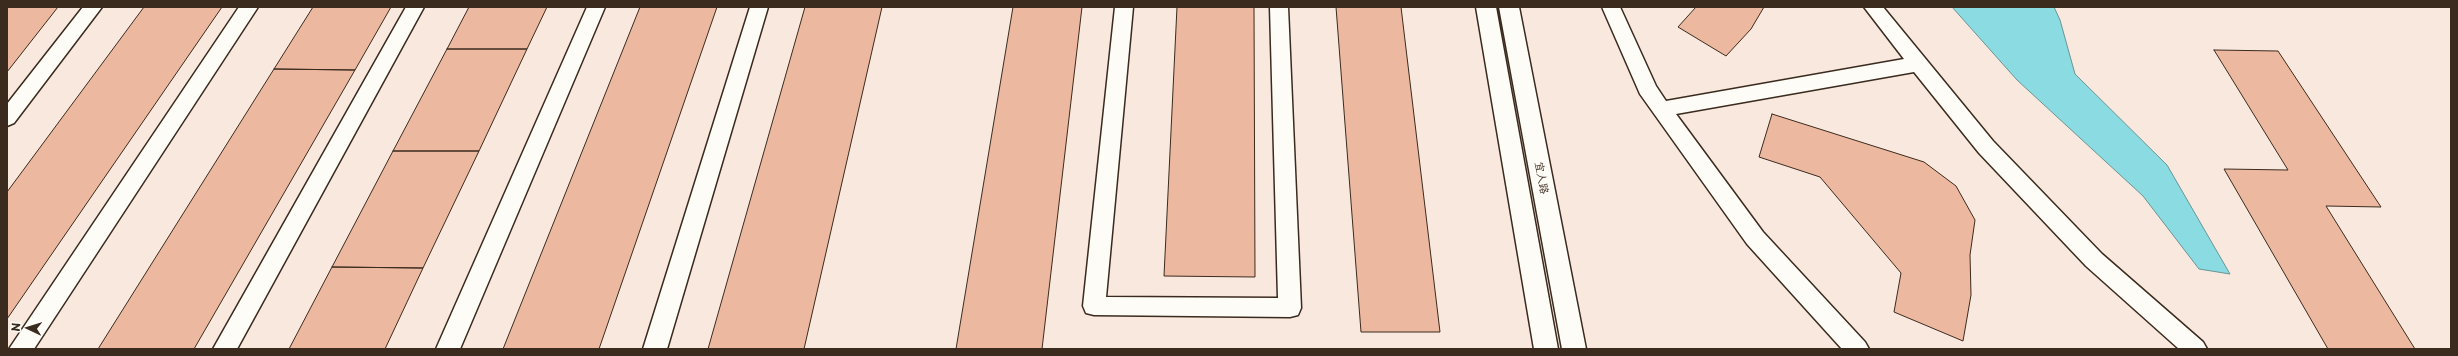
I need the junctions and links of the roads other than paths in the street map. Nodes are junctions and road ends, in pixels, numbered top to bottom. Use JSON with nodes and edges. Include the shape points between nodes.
{"nodes":[{"id":1,"x":93,"y":7,"type":"edge"},
{"id":2,"x":249,"y":7,"type":"edge"},
{"id":3,"x":415,"y":7,"type":"edge"},
{"id":4,"x":596,"y":7,"type":"edge"},
{"id":5,"x":759,"y":7,"type":"edge"},
{"id":6,"x":1124,"y":7,"type":"edge"},
{"id":7,"x":1279,"y":7,"type":"edge"},
{"id":8,"x":1486,"y":7,"type":"edge"},
{"id":9,"x":1509,"y":7,"type":"edge"},
{"id":10,"x":1611,"y":7,"type":"edge"},
{"id":11,"x":1873,"y":7,"type":"edge"},
{"id":12,"x":1919,"y":64,"type":"junction"},
{"id":13,"x":1662,"y":109,"type":"junction"},
{"id":14,"x":7,"y":118,"type":"edge"},
{"id":15,"x":22,"y":349,"type":"edge"},
{"id":16,"x":225,"y":349,"type":"edge"},
{"id":17,"x":448,"y":349,"type":"edge"},
{"id":18,"x":655,"y":349,"type":"edge"},
{"id":19,"x":1546,"y":349,"type":"edge"},
{"id":20,"x":1574,"y":349,"type":"edge"},
{"id":21,"x":1857,"y":349,"type":"edge"},
{"id":22,"x":2195,"y":349,"type":"edge"}],
"edges":[{"from":1,"to":14,"type":"lane"},
{"from":2,"to":15,"type":"lane"},
{"from":3,"to":16,"type":"lane"},
{"from":4,"to":17,"type":"lane"},
{"from":5,"to":18,"type":"lane"},
{"from":6,"to":7,"type":"lane","via":[[1094,306],[1290,308]]},
{"from":8,"to":19,"type":"street"},
{"from":9,"to":20,"type":"street","name":"宜人路"},
{"from":10,"to":13,"type":"lane","via":[[1647,89]]},
{"from":11,"to":12,"type":"lane"},
{"from":12,"to":13,"type":"lane"},
{"from":12,"to":22,"type":"lane","via":[[1986,147],[2094,260]]},
{"from":13,"to":21,"type":"lane","via":[[1756,238]]}]}
